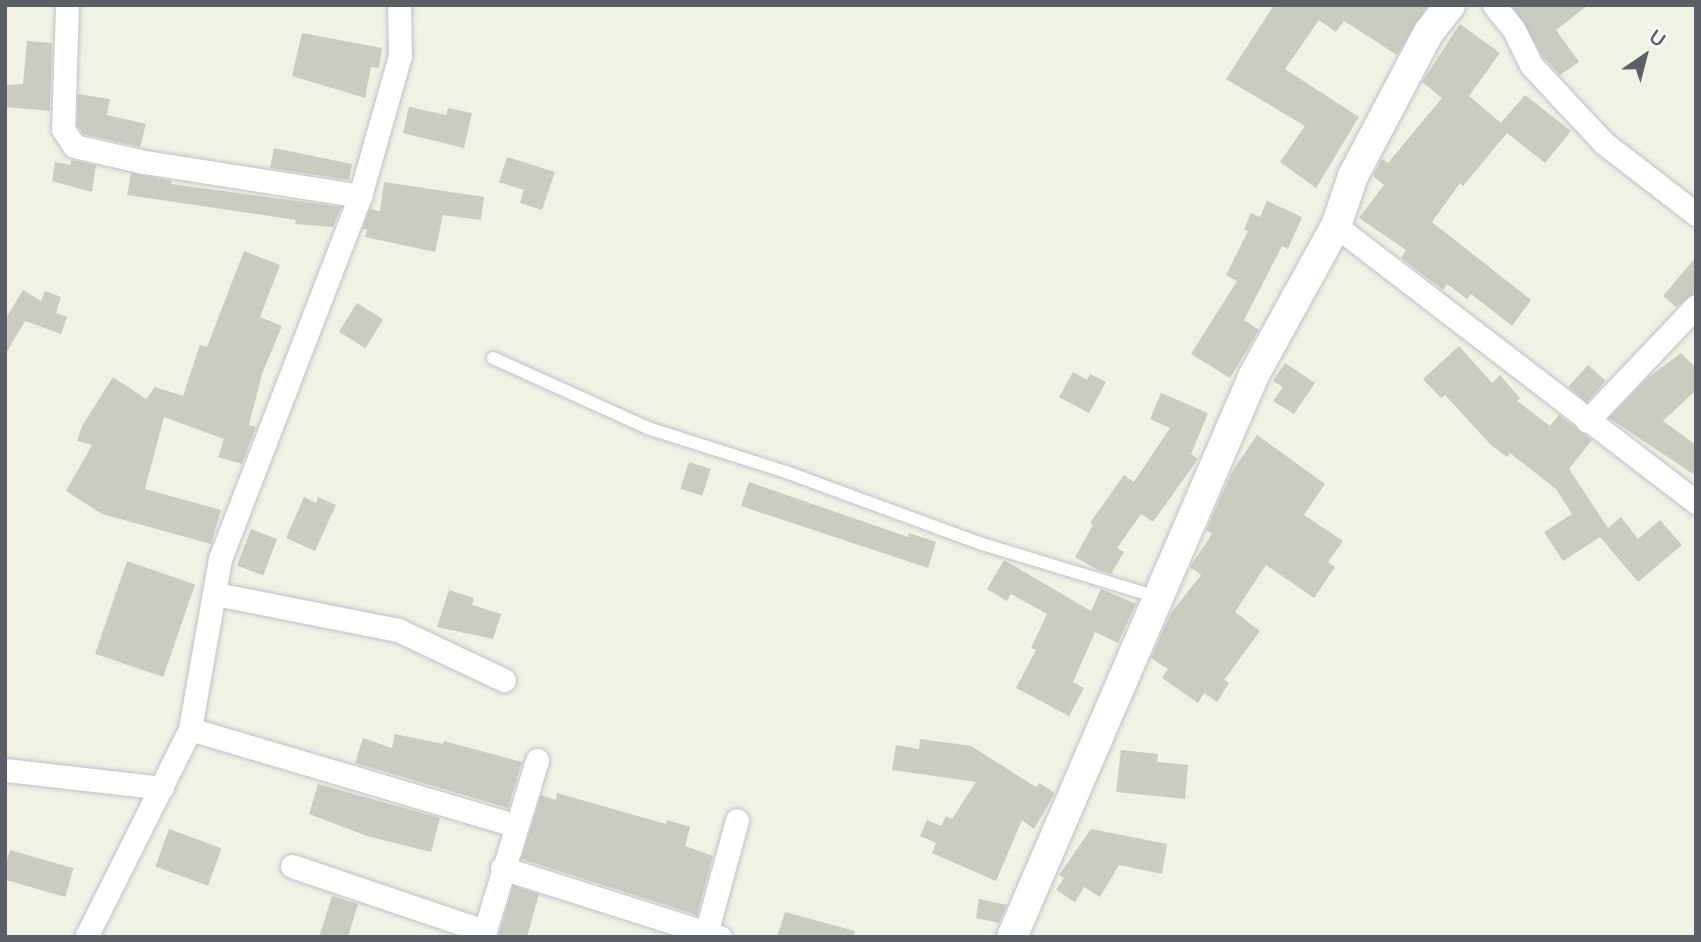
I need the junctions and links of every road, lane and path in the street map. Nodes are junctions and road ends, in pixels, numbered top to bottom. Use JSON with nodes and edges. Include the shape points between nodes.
{"nodes":[{"id":1,"x":67,"y":5,"type":"edge"},
{"id":2,"x":399,"y":5,"type":"edge"},
{"id":3,"x":1450,"y":5,"type":"edge"},
{"id":4,"x":1493,"y":5,"type":"edge"},
{"id":5,"x":360,"y":196,"type":"junction"},
{"id":6,"x":1696,"y":214,"type":"edge"},
{"id":7,"x":1336,"y":226,"type":"junction"},
{"id":8,"x":1696,"y":306,"type":"edge"},
{"id":9,"x":493,"y":358,"type":"dead end"},
{"id":10,"x":1587,"y":421,"type":"junction"},
{"id":11,"x":1696,"y":502,"type":"edge"},
{"id":12,"x":216,"y":594,"type":"junction"},
{"id":13,"x":1157,"y":597,"type":"junction"},
{"id":14,"x":504,"y":680,"type":"dead end"},
{"id":15,"x":190,"y":729,"type":"junction"},
{"id":16,"x":537,"y":760,"type":"dead end"},
{"id":17,"x":5,"y":769,"type":"edge"},
{"id":18,"x":162,"y":788,"type":"junction"},
{"id":19,"x":737,"y":820,"type":"dead end"},
{"id":20,"x":514,"y":825,"type":"junction"},
{"id":21,"x":292,"y":866,"type":"dead end"},
{"id":22,"x":502,"y":868,"type":"junction"},
{"id":23,"x":484,"y":934,"type":"edge"},
{"id":24,"x":710,"y":935,"type":"edge"},
{"id":25,"x":86,"y":937,"type":"edge"},
{"id":26,"x":1012,"y":937,"type":"edge"}],
"edges":[{"from":1,"to":5,"type":"street","via":[[62,129],[74,146],[144,162]]},
{"from":2,"to":5,"type":"street","via":[[400,56]]},
{"from":3,"to":7,"type":"street","via":[[1429,32],[1353,176]]},
{"from":4,"to":6,"type":"street","via":[[1514,30],[1531,65],[1605,144]]},
{"from":5,"to":12,"type":"street","via":[[220,559]]},
{"from":7,"to":10,"type":"street"},
{"from":7,"to":13,"type":"street","via":[[1254,375]]},
{"from":8,"to":10,"type":"street"},
{"from":9,"to":13,"type":"lane","via":[[648,428],[786,472],[979,543]]},
{"from":10,"to":11,"type":"street"},
{"from":12,"to":14,"type":"street","via":[[398,630]]},
{"from":12,"to":15,"type":"street"},
{"from":13,"to":26,"type":"street"},
{"from":15,"to":18,"type":"street"},
{"from":15,"to":20,"type":"street"},
{"from":16,"to":20,"type":"street"},
{"from":17,"to":18,"type":"street"},
{"from":18,"to":25,"type":"street","via":[[128,845]]},
{"from":19,"to":24,"type":"street"},
{"from":20,"to":22,"type":"street"},
{"from":21,"to":23,"type":"street"},
{"from":22,"to":23,"type":"street"},
{"from":22,"to":24,"type":"street"}]}
